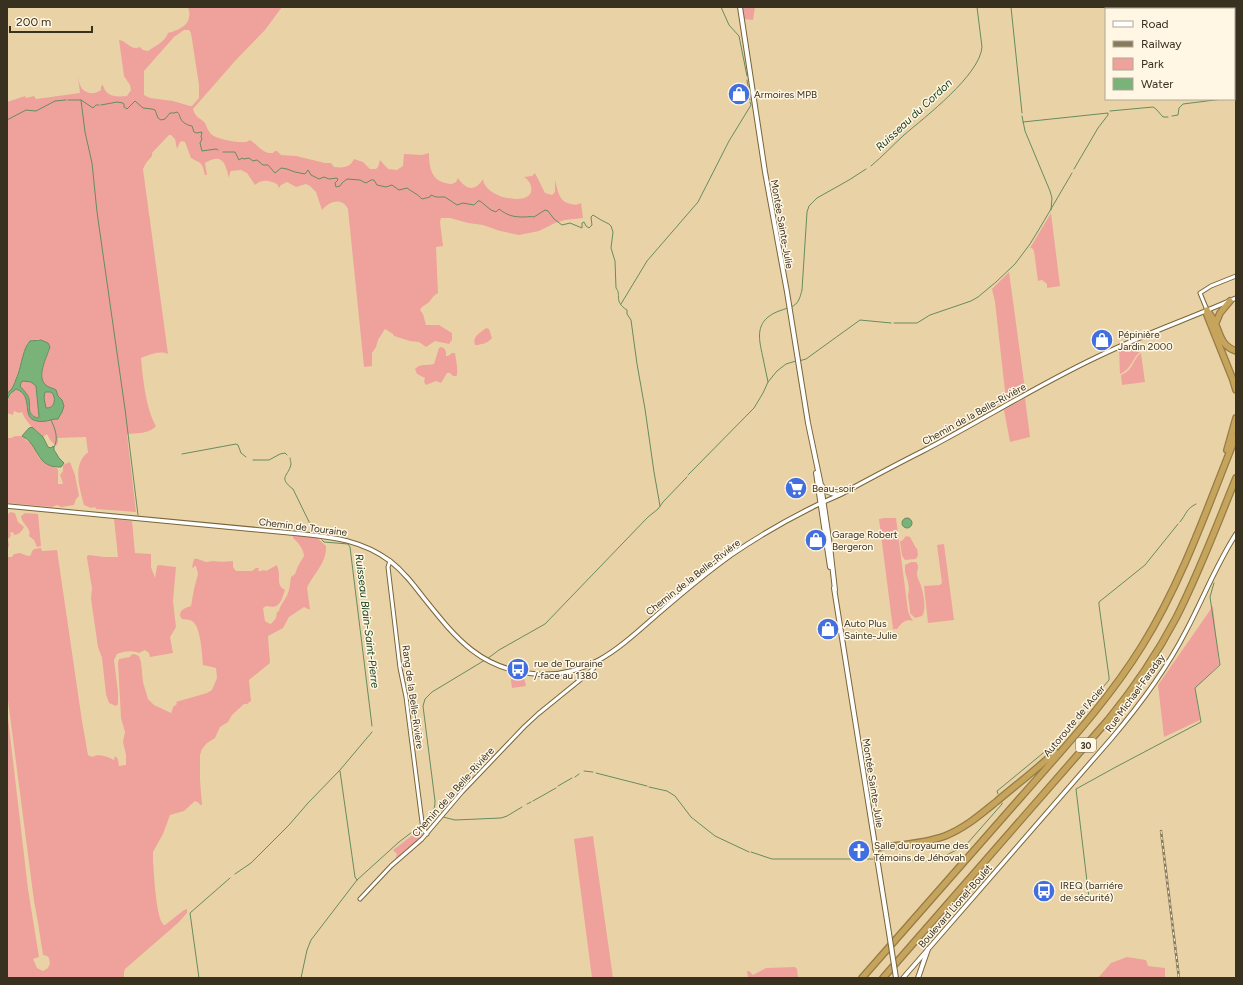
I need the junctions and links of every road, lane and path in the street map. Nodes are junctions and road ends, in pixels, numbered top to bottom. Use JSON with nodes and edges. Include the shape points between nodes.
{"nodes":[{"id":1,"x":740,"y":7,"type":"edge"},
{"id":2,"x":1236,"y":276,"type":"edge"},
{"id":3,"x":1236,"y":298,"type":"edge"},
{"id":4,"x":1230,"y":301,"type":"junction"},
{"id":5,"x":1207,"y":310,"type":"junction"},
{"id":6,"x":1215,"y":325,"type":"junction"},
{"id":7,"x":1236,"y":351,"type":"edge"},
{"id":8,"x":1236,"y":390,"type":"edge"},
{"id":9,"x":1236,"y":418,"type":"edge"},
{"id":10,"x":1236,"y":436,"type":"edge"},
{"id":11,"x":812,"y":442,"type":"junction"},
{"id":12,"x":1219,"y":478,"type":"junction"},
{"id":13,"x":1236,"y":478,"type":"edge"},
{"id":14,"x":821,"y":485,"type":"junction"},
{"id":15,"x":838,"y":496,"type":"junction"},
{"id":16,"x":822,"y":503,"type":"junction"},
{"id":17,"x":7,"y":506,"type":"edge"},
{"id":18,"x":1236,"y":534,"type":"edge"},
{"id":19,"x":390,"y":561,"type":"junction"},
{"id":20,"x":594,"y":663,"type":"junction"},
{"id":21,"x":1076,"y":733,"type":"junction"},
{"id":22,"x":427,"y":834,"type":"junction"},
{"id":23,"x":1020,"y":844,"type":"joint"},
{"id":24,"x":876,"y":848,"type":"junction"},
{"id":25,"x":360,"y":899,"type":"dead end"},
{"id":26,"x":928,"y":949,"type":"junction"},
{"id":27,"x":862,"y":978,"type":"edge"},
{"id":28,"x":883,"y":978,"type":"edge"},
{"id":29,"x":896,"y":978,"type":"edge"},
{"id":30,"x":903,"y":978,"type":"edge"},
{"id":31,"x":918,"y":978,"type":"edge"}],
"edges":[{"from":1,"to":11,"type":"main road","name":"Montée Sainte-Julie","via":[[765,172]]},
{"from":2,"to":5,"type":"street","via":[[1200,293]]},
{"from":3,"to":4,"type":"street","name":"Chemin de la Belle-Rivière"},
{"from":4,"to":5,"type":"street","name":"Chemin de la Belle-Rivière"},
{"from":4,"to":6,"type":"highway"},
{"from":5,"to":6,"type":"highway"},
{"from":5,"to":8,"type":"highway"},
{"from":5,"to":15,"type":"street","name":"Chemin de la Belle-Rivière","via":[[1088,361]]},
{"from":6,"to":7,"type":"highway","via":[[1224,343]]},
{"from":9,"to":12,"type":"highway"},
{"from":10,"to":12,"type":"highway","name":"Autoroute de l'Acier","number":"30"},
{"from":11,"to":14,"type":"main road","name":"Montée Sainte-Julie"},
{"from":11,"to":16,"type":"main road","name":"Montée Sainte-Julie"},
{"from":12,"to":21,"type":"highway","name":"Autoroute de l'Acier","number":"30","via":[[1181,571],[1155,624],[1119,680]]},
{"from":13,"to":28,"type":"highway","number":"30","via":[[1181,609],[1135,685],[1108,720]]},
{"from":14,"to":15,"type":"main road","via":[[828,492]]},
{"from":14,"to":16,"type":"main road","name":"Montée Sainte-Julie"},
{"from":15,"to":16,"type":"street","name":"Chemin de la Belle-Rivière"},
{"from":16,"to":20,"type":"street","name":"Chemin de la Belle-Rivière","via":[[765,533],[730,556],[616,649]]},
{"from":16,"to":24,"type":"main road","name":"Montée Sainte-Julie"},
{"from":17,"to":19,"type":"street","name":"Chemin de Touraine","via":[[337,538],[364,546]]},
{"from":18,"to":23,"type":"street","name":"Rue Michael-Faraday","via":[[1216,568],[1183,638],[1149,691],[1116,734]]},
{"from":19,"to":20,"type":"street","name":"Chemin de Touraine","via":[[406,576],[455,635],[470,649],[489,661],[514,671],[539,674],[568,672]]},
{"from":19,"to":22,"type":"street","name":"Rang de la Belle-Rivière","via":[[388,567],[400,668],[423,829]]},
{"from":20,"to":22,"type":"street","name":"Chemin de la Belle-Rivière","via":[[592,670],[532,720],[493,758]]},
{"from":21,"to":24,"type":"highway","via":[[1035,771],[962,828],[932,840]]},
{"from":21,"to":27,"type":"highway","name":"Autoroute de l'Acier","number":"30"},
{"from":22,"to":25,"type":"street","name":"Chemin de la Belle-Rivière","via":[[391,866]]},
{"from":23,"to":26,"type":"street","name":"Boulevard Lionel-Boulet"},
{"from":24,"to":29,"type":"main road","name":"Montée Sainte-Julie","bridge":true},
{"from":26,"to":30,"type":"street","name":"Boulevard Lionel-Boulet"},
{"from":26,"to":31,"type":"main road"}]}
